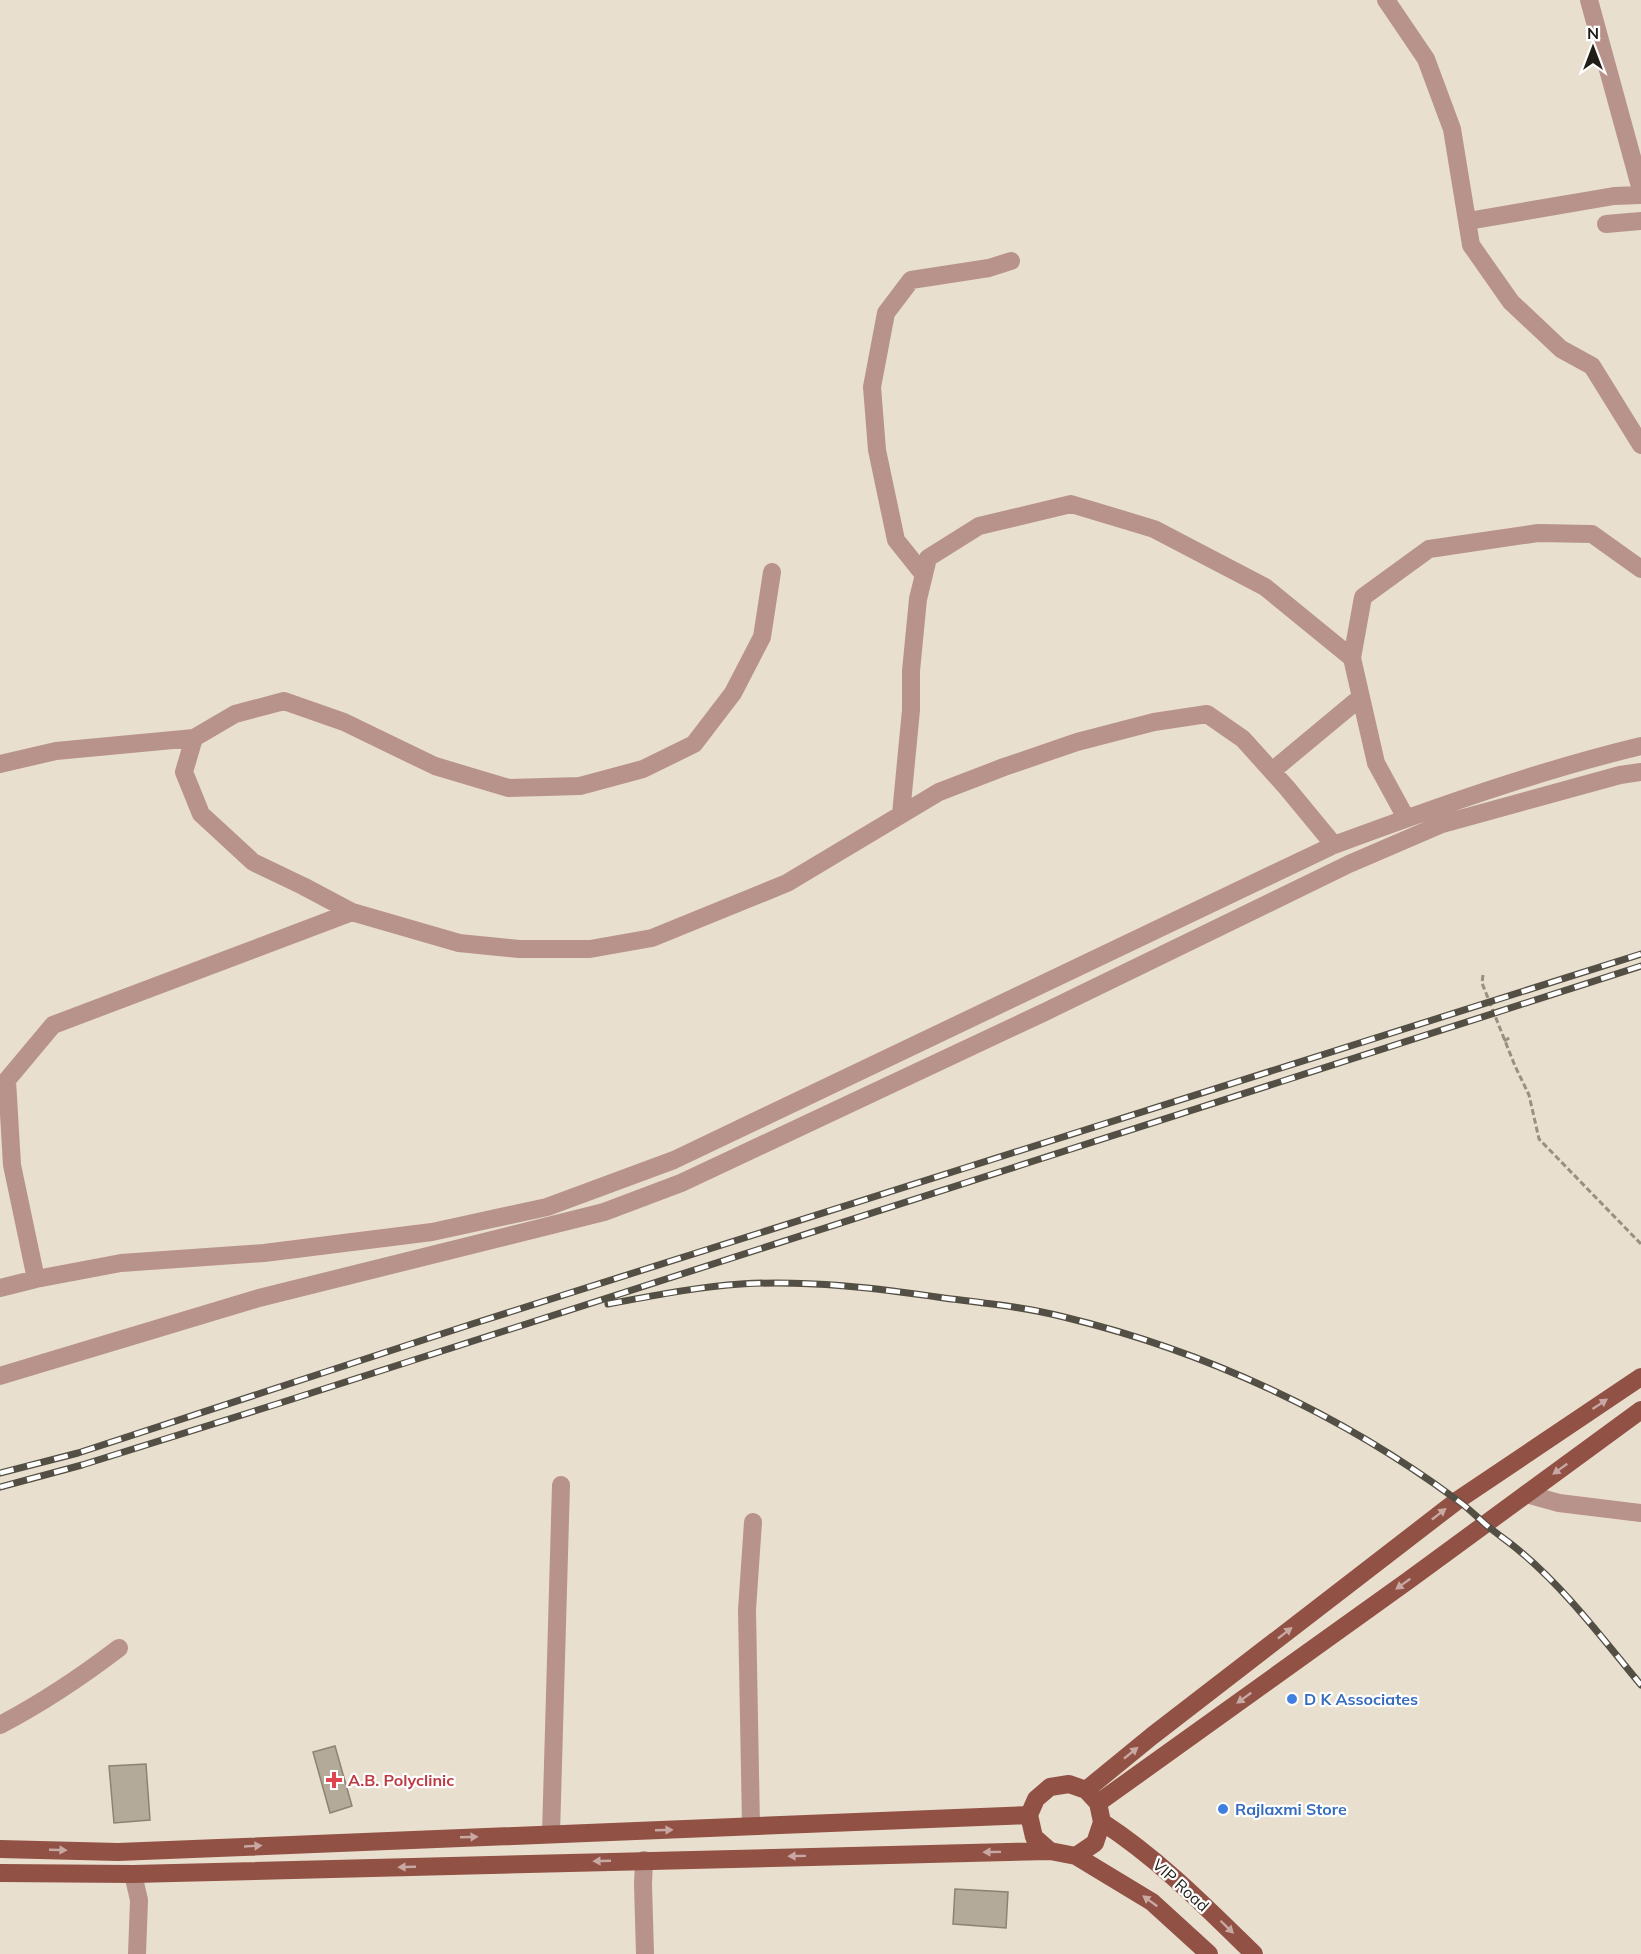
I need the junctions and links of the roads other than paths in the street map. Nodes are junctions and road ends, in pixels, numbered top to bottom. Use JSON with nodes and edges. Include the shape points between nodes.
{"nodes":[{"id":1,"x":1386,"y":0,"type":"edge"},
{"id":2,"x":1589,"y":0,"type":"edge"},
{"id":3,"x":1641,"y":190,"type":"edge"},
{"id":4,"x":1641,"y":195,"type":"edge"},
{"id":5,"x":1468,"y":221,"type":"junction"},
{"id":6,"x":1641,"y":221,"type":"edge"},
{"id":7,"x":1606,"y":224,"type":"dead end"},
{"id":8,"x":1011,"y":261,"type":"dead end"},
{"id":9,"x":1641,"y":445,"type":"edge"},
{"id":10,"x":1641,"y":569,"type":"edge"},
{"id":11,"x":772,"y":572,"type":"dead end"},
{"id":12,"x":924,"y":575,"type":"junction"},
{"id":13,"x":1352,"y":658,"type":"junction"},
{"id":14,"x":1361,"y":697,"type":"junction"},
{"id":15,"x":194,"y":738,"type":"junction"},
{"id":16,"x":1641,"y":746,"type":"edge"},
{"id":17,"x":0,"y":764,"type":"edge"},
{"id":18,"x":1272,"y":771,"type":"junction"},
{"id":19,"x":1641,"y":772,"type":"edge"},
{"id":20,"x":901,"y":814,"type":"junction"},
{"id":21,"x":1407,"y":818,"type":"junction"},
{"id":22,"x":1334,"y":845,"type":"junction"},
{"id":23,"x":351,"y":912,"type":"junction"},
{"id":24,"x":36,"y":1279,"type":"junction"},
{"id":25,"x":0,"y":1288,"type":"edge"},
{"id":26,"x":0,"y":1376,"type":"edge"},
{"id":27,"x":1641,"y":1377,"type":"edge"},
{"id":28,"x":1641,"y":1410,"type":"edge"},
{"id":29,"x":561,"y":1485,"type":"dead end"},
{"id":30,"x":1526,"y":1494,"type":"junction"},
{"id":31,"x":1641,"y":1514,"type":"edge"},
{"id":32,"x":753,"y":1522,"type":"dead end"},
{"id":33,"x":119,"y":1648,"type":"dead end"},
{"id":34,"x":0,"y":1725,"type":"edge"},
{"id":35,"x":1092,"y":1797,"type":"junction"},
{"id":36,"x":1029,"y":1815,"type":"junction"},
{"id":37,"x":1102,"y":1822,"type":"junction"},
{"id":38,"x":751,"y":1826,"type":"junction"},
{"id":39,"x":551,"y":1834,"type":"junction"},
{"id":40,"x":0,"y":1849,"type":"edge"},
{"id":41,"x":1050,"y":1851,"type":"junction"},
{"id":42,"x":1076,"y":1856,"type":"junction"},
{"id":43,"x":644,"y":1860,"type":"junction"},
{"id":44,"x":0,"y":1873,"type":"edge"},
{"id":45,"x":133,"y":1874,"type":"junction"},
{"id":46,"x":137,"y":1954,"type":"edge"},
{"id":47,"x":645,"y":1954,"type":"edge"},
{"id":48,"x":1209,"y":1954,"type":"edge"},
{"id":49,"x":1254,"y":1954,"type":"edge"}],
"edges":[{"from":1,"to":5,"type":"street","via":[[1426,59],[1452,129]]},
{"from":2,"to":3,"type":"street"},
{"from":4,"to":5,"type":"street","via":[[1614,196]]},
{"from":5,"to":9,"type":"street","via":[[1472,245],[1511,302],[1561,349],[1592,366]]},
{"from":6,"to":7,"type":"street"},
{"from":8,"to":12,"type":"street","via":[[911,280],[886,313],[872,387],[877,450],[896,540]]},
{"from":10,"to":13,"type":"street","via":[[1592,534],[1538,533],[1429,549],[1363,597]]},
{"from":11,"to":15,"type":"street","via":[[762,637],[733,693],[694,744],[643,768],[580,786],[509,788],[435,766],[344,722],[284,701],[235,714]]},
{"from":12,"to":13,"type":"street","via":[[928,558],[979,526],[1071,504],[1154,529],[1266,587]]},
{"from":12,"to":20,"type":"street","via":[[911,671]]},
{"from":13,"to":14,"type":"street"},
{"from":14,"to":18,"type":"street"},
{"from":14,"to":21,"type":"street","via":[[1376,763]]},
{"from":15,"to":17,"type":"street","via":[[56,751]]},
{"from":15,"to":23,"type":"street","via":[[184,772],[201,814],[253,862]]},
{"from":16,"to":21,"type":"street","via":[[1595,757]]},
{"from":18,"to":20,"type":"street","via":[[1243,739],[1206,714],[1154,722],[1077,742],[939,792]]},
{"from":18,"to":22,"type":"street"},
{"from":19,"to":26,"type":"street","via":[[1442,824],[1349,864],[681,1183],[604,1212],[259,1298]]},
{"from":20,"to":23,"type":"street","via":[[787,883],[652,938],[590,949],[519,949],[459,943]]},
{"from":21,"to":22,"type":"street"},
{"from":22,"to":24,"type":"street","via":[[674,1160],[547,1207],[432,1232],[264,1253],[121,1263]]},
{"from":23,"to":24,"type":"street","via":[[53,1025],[7,1080],[12,1165]]},
{"from":24,"to":25,"type":"street"},
{"from":35,"to":27,"type":"main road","one_way":true,"via":[[1171,1722],[1458,1500]]},
{"from":28,"to":30,"type":"main road","one_way":true},
{"from":29,"to":39,"type":"street"},
{"from":30,"to":31,"type":"street","via":[[1559,1503]]},
{"from":30,"to":35,"type":"main road","one_way":true},
{"from":32,"to":38,"type":"street","via":[[747,1610]]},
{"from":33,"to":34,"type":"street"},
{"from":35,"to":36,"type":"main road","via":[[1069,1784],[1050,1787],[1036,1798]]},
{"from":35,"to":37,"type":"main road"},
{"from":36,"to":38,"type":"main road"},
{"from":36,"to":41,"type":"main road","via":[[1034,1837]]},
{"from":37,"to":42,"type":"main road","via":[[1095,1843]]},
{"from":37,"to":49,"type":"main road","name":"VIP Road","one_way":true,"via":[[1176,1878]]},
{"from":39,"to":38,"type":"main road","one_way":true},
{"from":40,"to":39,"type":"main road","one_way":true,"via":[[118,1852]]},
{"from":41,"to":42,"type":"main road"},
{"from":41,"to":43,"type":"main road","one_way":true},
{"from":48,"to":42,"type":"main road","name":"VIP Road","one_way":true,"via":[[1152,1902]]},
{"from":43,"to":45,"type":"main road","one_way":true},
{"from":43,"to":47,"type":"street"},
{"from":44,"to":45,"type":"main road"},
{"from":45,"to":46,"type":"street","via":[[139,1900]]}]}
